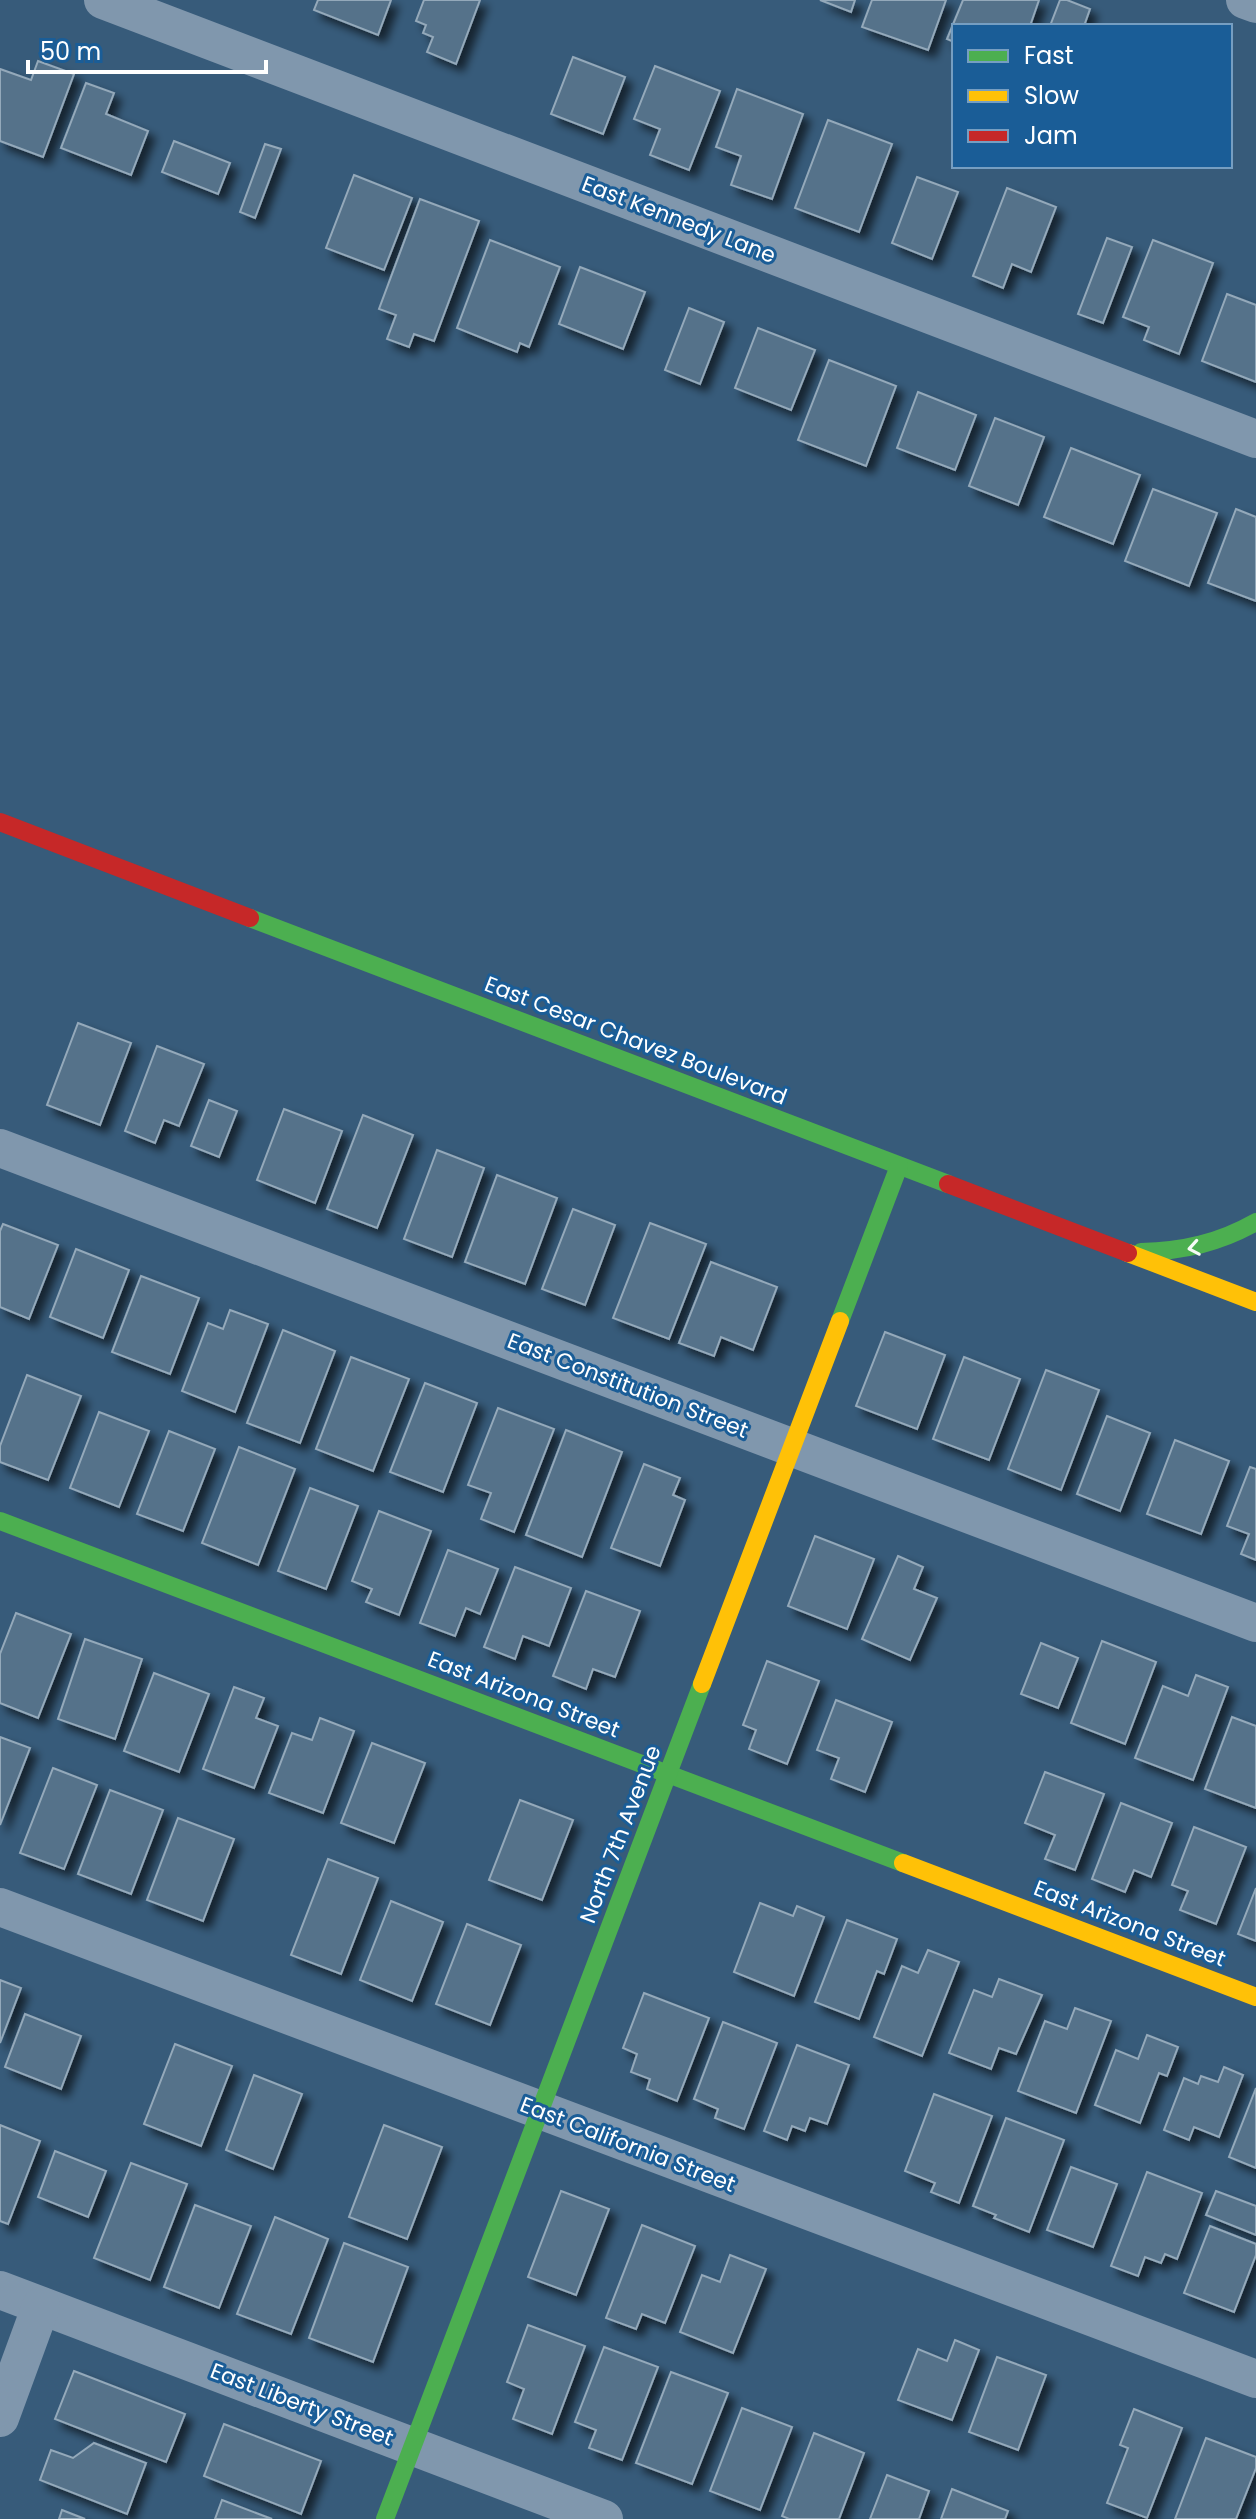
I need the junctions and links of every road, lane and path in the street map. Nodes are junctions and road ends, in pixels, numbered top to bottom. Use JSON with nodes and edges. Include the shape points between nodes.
{"nodes":[{"id":1,"x":103,"y":0,"type":"edge"},
{"id":2,"x":1245,"y":0,"type":"edge"},
{"id":3,"x":1256,"y":4,"type":"edge"},
{"id":4,"x":1256,"y":439,"type":"edge"},
{"id":5,"x":0,"y":822,"type":"edge"},
{"id":6,"x":0,"y":1148,"type":"edge"},
{"id":7,"x":899,"y":1166,"type":"junction"},
{"id":8,"x":1256,"y":1222,"type":"edge"},
{"id":9,"x":1126,"y":1253,"type":"junction"},
{"id":10,"x":1256,"y":1302,"type":"edge"},
{"id":11,"x":792,"y":1447,"type":"junction"},
{"id":12,"x":0,"y":1521,"type":"edge"},
{"id":13,"x":1256,"y":1623,"type":"edge"},
{"id":14,"x":669,"y":1774,"type":"junction"},
{"id":15,"x":0,"y":1907,"type":"edge"},
{"id":16,"x":1256,"y":1997,"type":"edge"},
{"id":17,"x":541,"y":2111,"type":"junction"},
{"id":18,"x":0,"y":2290,"type":"edge"},
{"id":19,"x":41,"y":2306,"type":"junction"},
{"id":20,"x":1256,"y":2379,"type":"edge"},
{"id":21,"x":0,"y":2418,"type":"edge"},
{"id":22,"x":413,"y":2446,"type":"junction"},
{"id":23,"x":385,"y":2519,"type":"edge"},
{"id":24,"x":604,"y":2519,"type":"edge"}],
"edges":[{"from":1,"to":4,"type":"street","name":"East Kennedy Lane"},
{"from":2,"to":3,"type":"street"},
{"from":5,"to":7,"type":"main road","name":"East Cesar Chavez Boulevard"},
{"from":6,"to":11,"type":"street","name":"East Constitution Street"},
{"from":7,"to":9,"type":"main road","name":"East Cesar Chavez Boulevard"},
{"from":7,"to":11,"type":"main road","name":"North 7th Avenue"},
{"from":8,"to":9,"type":"main road","one_way":true,"via":[[1211,1245]]},
{"from":9,"to":10,"type":"main road","name":"East Cesar Chavez Boulevard"},
{"from":11,"to":13,"type":"street","name":"East Constitution Street"},
{"from":11,"to":14,"type":"main road","name":"North 7th Avenue"},
{"from":12,"to":14,"type":"main road","name":"East Arizona Street"},
{"from":14,"to":16,"type":"main road","name":"East Arizona Street"},
{"from":14,"to":17,"type":"main road","name":"North 7th Avenue"},
{"from":15,"to":17,"type":"street","name":"East California Street"},
{"from":17,"to":20,"type":"street","name":"East California Street"},
{"from":17,"to":22,"type":"main road","name":"North 7th Avenue"},
{"from":18,"to":19,"type":"street","name":"East Liberty Street"},
{"from":19,"to":21,"type":"street"},
{"from":19,"to":22,"type":"street","name":"East Liberty Street"},
{"from":22,"to":23,"type":"main road","name":"North 7th Avenue"},
{"from":22,"to":24,"type":"street","name":"East Liberty Street"}]}
